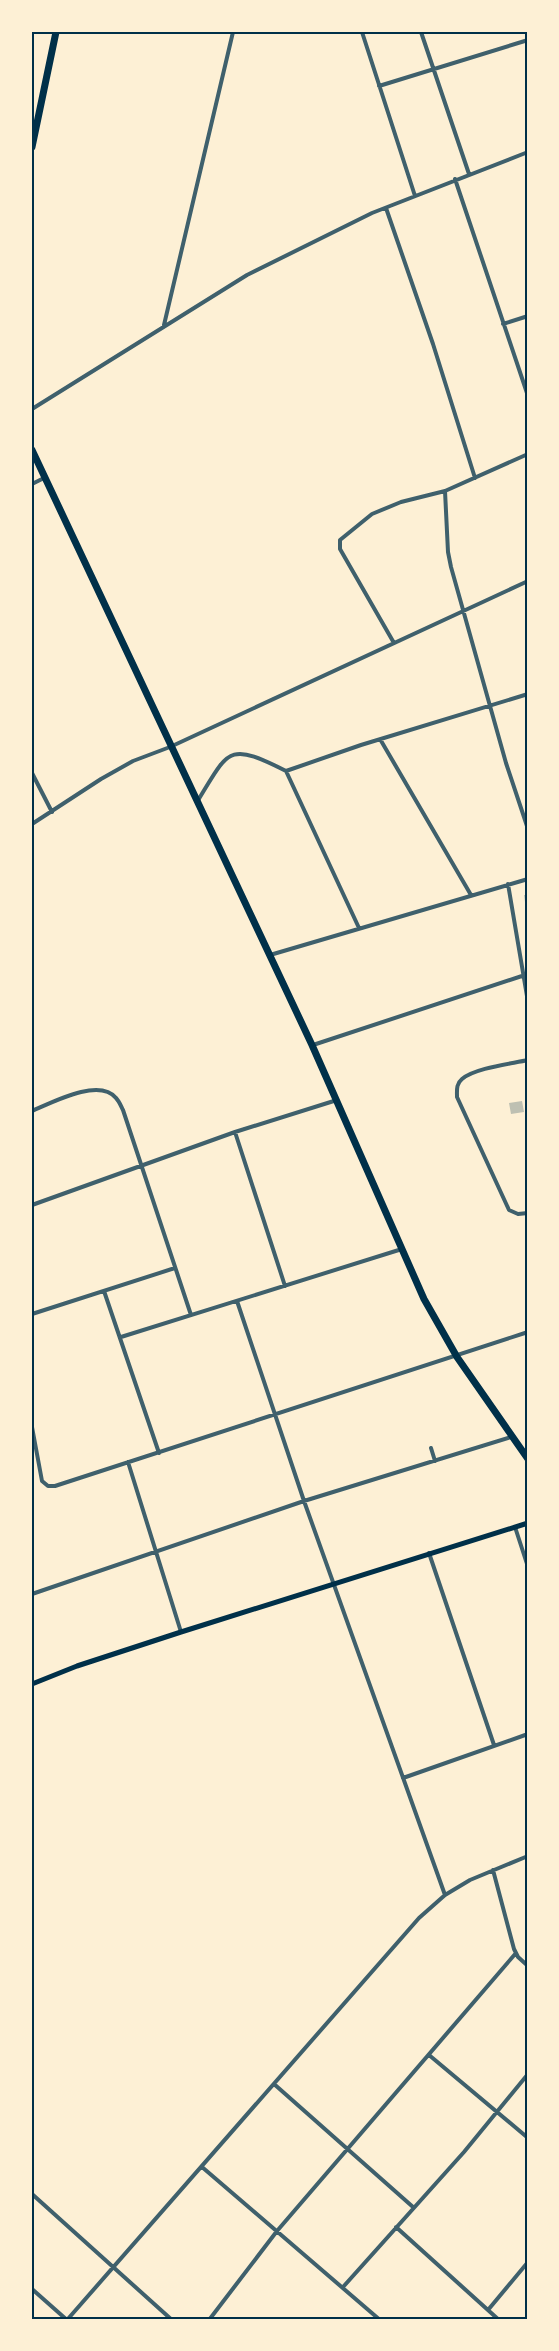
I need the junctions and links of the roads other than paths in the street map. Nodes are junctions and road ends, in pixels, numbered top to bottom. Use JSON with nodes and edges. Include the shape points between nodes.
{"nodes":[{"id":1,"x":56,"y":32,"type":"edge"},
{"id":2,"x":233,"y":32,"type":"edge"},
{"id":3,"x":362,"y":32,"type":"edge"},
{"id":4,"x":421,"y":32,"type":"edge"},
{"id":5,"x":528,"y":40,"type":"edge"},
{"id":6,"x":433,"y":69,"type":"junction"},
{"id":7,"x":379,"y":86,"type":"junction"},
{"id":8,"x":32,"y":147,"type":"edge"},
{"id":9,"x":528,"y":152,"type":"edge"},
{"id":10,"x":469,"y":174,"type":"junction"},
{"id":11,"x":455,"y":179,"type":"junction"},
{"id":12,"x":415,"y":196,"type":"junction"},
{"id":13,"x":386,"y":208,"type":"junction"},
{"id":14,"x":528,"y":316,"type":"edge"},
{"id":15,"x":503,"y":324,"type":"junction"},
{"id":16,"x":164,"y":326,"type":"junction"},
{"id":17,"x":528,"y":396,"type":"edge"},
{"id":18,"x":32,"y":409,"type":"edge"},
{"id":19,"x":32,"y":450,"type":"edge"},
{"id":20,"x":528,"y":454,"type":"edge"},
{"id":21,"x":44,"y":478,"type":"junction"},
{"id":22,"x":474,"y":478,"type":"junction"},
{"id":23,"x":32,"y":484,"type":"edge"},
{"id":24,"x":445,"y":491,"type":"junction"},
{"id":25,"x":528,"y":581,"type":"edge"},
{"id":26,"x":465,"y":610,"type":"junction"},
{"id":27,"x":394,"y":643,"type":"junction"},
{"id":28,"x":528,"y":694,"type":"edge"},
{"id":29,"x":492,"y":706,"type":"junction"},
{"id":30,"x":380,"y":739,"type":"junction"},
{"id":31,"x":170,"y":747,"type":"junction"},
{"id":32,"x":286,"y":771,"type":"junction"},
{"id":33,"x":32,"y":773,"type":"edge"},
{"id":34,"x":196,"y":802,"type":"junction"},
{"id":35,"x":52,"y":812,"type":"junction"},
{"id":36,"x":32,"y":824,"type":"edge"},
{"id":37,"x":528,"y":829,"type":"edge"},
{"id":38,"x":528,"y":879,"type":"edge"},
{"id":39,"x":508,"y":884,"type":"junction"},
{"id":40,"x":471,"y":895,"type":"junction"},
{"id":41,"x":359,"y":928,"type":"junction"},
{"id":42,"x":270,"y":955,"type":"junction"},
{"id":43,"x":526,"y":975,"type":"edge"},
{"id":44,"x":528,"y":1002,"type":"edge"},
{"id":45,"x":312,"y":1045,"type":"junction"},
{"id":46,"x":528,"y":1060,"type":"edge"},
{"id":47,"x":337,"y":1100,"type":"junction"},
{"id":48,"x":32,"y":1111,"type":"edge"},
{"id":49,"x":235,"y":1132,"type":"junction"},
{"id":50,"x":141,"y":1166,"type":"junction"},
{"id":51,"x":32,"y":1205,"type":"edge"},
{"id":52,"x":528,"y":1213,"type":"edge"},
{"id":53,"x":402,"y":1249,"type":"junction"},
{"id":54,"x":175,"y":1268,"type":"junction"},
{"id":55,"x":285,"y":1286,"type":"junction"},
{"id":56,"x":104,"y":1291,"type":"junction"},
{"id":57,"x":237,"y":1301,"type":"junction"},
{"id":58,"x":32,"y":1314,"type":"edge"},
{"id":59,"x":191,"y":1315,"type":"junction"},
{"id":60,"x":528,"y":1332,"type":"edge"},
{"id":61,"x":121,"y":1337,"type":"junction"},
{"id":62,"x":457,"y":1357,"type":"junction"},
{"id":63,"x":275,"y":1415,"type":"junction"},
{"id":64,"x":32,"y":1427,"type":"edge"},
{"id":65,"x":512,"y":1437,"type":"junction"},
{"id":66,"x":431,"y":1448,"type":"dead end"},
{"id":67,"x":159,"y":1453,"type":"junction"},
{"id":68,"x":528,"y":1459,"type":"edge"},
{"id":69,"x":435,"y":1461,"type":"junction"},
{"id":70,"x":129,"y":1462,"type":"junction"},
{"id":71,"x":304,"y":1501,"type":"junction"},
{"id":72,"x":528,"y":1523,"type":"edge"},
{"id":73,"x":514,"y":1527,"type":"junction"},
{"id":74,"x":157,"y":1550,"type":"junction"},
{"id":75,"x":429,"y":1552,"type":"junction"},
{"id":76,"x":528,"y":1567,"type":"edge"},
{"id":77,"x":335,"y":1583,"type":"junction"},
{"id":78,"x":32,"y":1594,"type":"edge"},
{"id":79,"x":181,"y":1632,"type":"junction"},
{"id":80,"x":32,"y":1684,"type":"edge"},
{"id":81,"x":528,"y":1734,"type":"edge"},
{"id":82,"x":494,"y":1745,"type":"junction"},
{"id":83,"x":403,"y":1778,"type":"junction"},
{"id":84,"x":528,"y":1856,"type":"edge"},
{"id":85,"x":493,"y":1870,"type":"junction"},
{"id":86,"x":445,"y":1895,"type":"junction"},
{"id":87,"x":516,"y":1953,"type":"junction"},
{"id":88,"x":528,"y":1966,"type":"edge"},
{"id":89,"x":429,"y":2055,"type":"junction"},
{"id":90,"x":528,"y":2074,"type":"edge"},
{"id":91,"x":274,"y":2084,"type":"junction"},
{"id":92,"x":497,"y":2112,"type":"junction"},
{"id":93,"x":528,"y":2138,"type":"edge"},
{"id":94,"x":348,"y":2149,"type":"junction"},
{"id":95,"x":202,"y":2166,"type":"junction"},
{"id":96,"x":32,"y":2194,"type":"edge"},
{"id":97,"x":413,"y":2207,"type":"junction"},
{"id":98,"x":396,"y":2227,"type":"junction"},
{"id":99,"x":277,"y":2230,"type":"junction"},
{"id":100,"x":528,"y":2262,"type":"edge"},
{"id":101,"x":113,"y":2266,"type":"junction"},
{"id":102,"x":343,"y":2287,"type":"junction"},
{"id":103,"x":32,"y":2289,"type":"edge"},
{"id":104,"x":488,"y":2310,"type":"junction"},
{"id":105,"x":67,"y":2319,"type":"edge"},
{"id":106,"x":172,"y":2319,"type":"edge"},
{"id":107,"x":209,"y":2319,"type":"edge"},
{"id":108,"x":380,"y":2319,"type":"edge"},
{"id":109,"x":499,"y":2319,"type":"edge"}],
"edges":[{"from":1,"to":8,"type":"highway"},
{"from":2,"to":16,"type":"street"},
{"from":3,"to":7,"type":"street"},
{"from":4,"to":6,"type":"street"},
{"from":5,"to":6,"type":"street"},
{"from":6,"to":7,"type":"street"},
{"from":6,"to":10,"type":"street"},
{"from":7,"to":12,"type":"street"},
{"from":9,"to":10,"type":"street"},
{"from":10,"to":11,"type":"street"},
{"from":11,"to":12,"type":"street"},
{"from":11,"to":15,"type":"street"},
{"from":12,"to":13,"type":"street"},
{"from":13,"to":16,"type":"street","via":[[247,274]]},
{"from":13,"to":22,"type":"street"},
{"from":14,"to":15,"type":"street"},
{"from":15,"to":17,"type":"street"},
{"from":16,"to":18,"type":"street"},
{"from":19,"to":21,"type":"highway"},
{"from":20,"to":22,"type":"street"},
{"from":21,"to":23,"type":"street"},
{"from":21,"to":31,"type":"highway"},
{"from":22,"to":24,"type":"street"},
{"from":24,"to":26,"type":"street","via":[[448,552]]},
{"from":24,"to":27,"type":"street","via":[[379,511],[340,540],[340,549]]},
{"from":25,"to":26,"type":"street"},
{"from":26,"to":27,"type":"street"},
{"from":26,"to":29,"type":"street"},
{"from":27,"to":31,"type":"street"},
{"from":28,"to":29,"type":"street"},
{"from":29,"to":30,"type":"street"},
{"from":29,"to":37,"type":"street"},
{"from":30,"to":32,"type":"street"},
{"from":30,"to":40,"type":"street"},
{"from":31,"to":34,"type":"highway"},
{"from":31,"to":35,"type":"street","via":[[133,761]]},
{"from":32,"to":34,"type":"street","via":[[250,754],[228,756]]},
{"from":32,"to":41,"type":"street"},
{"from":33,"to":35,"type":"street"},
{"from":34,"to":42,"type":"highway"},
{"from":35,"to":36,"type":"street"},
{"from":38,"to":39,"type":"street"},
{"from":39,"to":40,"type":"street"},
{"from":39,"to":43,"type":"street"},
{"from":40,"to":41,"type":"street"},
{"from":41,"to":42,"type":"street"},
{"from":42,"to":45,"type":"highway"},
{"from":43,"to":44,"type":"street"},
{"from":43,"to":45,"type":"street"},
{"from":45,"to":47,"type":"highway"},
{"from":46,"to":52,"type":"street","via":[[472,1074],[456,1088],[509,1210]]},
{"from":47,"to":49,"type":"street"},
{"from":47,"to":53,"type":"highway"},
{"from":48,"to":50,"type":"street","via":[[81,1092],[103,1090],[115,1096]]},
{"from":49,"to":50,"type":"street"},
{"from":49,"to":55,"type":"street"},
{"from":50,"to":51,"type":"street"},
{"from":50,"to":54,"type":"street"},
{"from":53,"to":55,"type":"street"},
{"from":53,"to":62,"type":"highway","via":[[424,1299]]},
{"from":54,"to":56,"type":"street"},
{"from":54,"to":59,"type":"street"},
{"from":55,"to":57,"type":"street"},
{"from":56,"to":58,"type":"street"},
{"from":56,"to":61,"type":"street"},
{"from":57,"to":59,"type":"street"},
{"from":57,"to":63,"type":"street"},
{"from":59,"to":61,"type":"street"},
{"from":60,"to":62,"type":"street"},
{"from":61,"to":67,"type":"street"},
{"from":62,"to":63,"type":"street"},
{"from":62,"to":65,"type":"highway"},
{"from":63,"to":67,"type":"street"},
{"from":63,"to":71,"type":"street"},
{"from":64,"to":70,"type":"street","via":[[42,1481],[48,1485]]},
{"from":65,"to":68,"type":"highway"},
{"from":65,"to":69,"type":"street"},
{"from":66,"to":69,"type":"street"},
{"from":67,"to":70,"type":"street"},
{"from":69,"to":71,"type":"street"},
{"from":70,"to":74,"type":"street"},
{"from":71,"to":74,"type":"street"},
{"from":71,"to":77,"type":"street"},
{"from":72,"to":73,"type":"main road"},
{"from":73,"to":75,"type":"main road"},
{"from":73,"to":76,"type":"street"},
{"from":74,"to":78,"type":"street"},
{"from":74,"to":79,"type":"street"},
{"from":75,"to":77,"type":"main road"},
{"from":75,"to":82,"type":"street"},
{"from":77,"to":79,"type":"main road"},
{"from":77,"to":83,"type":"street"},
{"from":79,"to":80,"type":"main road"},
{"from":81,"to":82,"type":"street"},
{"from":82,"to":83,"type":"street"},
{"from":83,"to":86,"type":"street"},
{"from":84,"to":85,"type":"street"},
{"from":85,"to":86,"type":"street"},
{"from":85,"to":87,"type":"street"},
{"from":86,"to":91,"type":"street","via":[[399,1940]]},
{"from":87,"to":88,"type":"street"},
{"from":87,"to":89,"type":"street"},
{"from":89,"to":92,"type":"street"},
{"from":89,"to":94,"type":"street"},
{"from":90,"to":92,"type":"street"},
{"from":91,"to":94,"type":"street"},
{"from":91,"to":95,"type":"street"},
{"from":92,"to":93,"type":"street"},
{"from":92,"to":97,"type":"street"},
{"from":94,"to":97,"type":"street"},
{"from":94,"to":99,"type":"street"},
{"from":95,"to":99,"type":"street"},
{"from":95,"to":101,"type":"street"},
{"from":96,"to":101,"type":"street"},
{"from":97,"to":98,"type":"street"},
{"from":98,"to":102,"type":"street"},
{"from":98,"to":104,"type":"street"},
{"from":99,"to":102,"type":"street"},
{"from":99,"to":107,"type":"street"},
{"from":100,"to":104,"type":"street"},
{"from":101,"to":105,"type":"street"},
{"from":101,"to":106,"type":"street"},
{"from":102,"to":108,"type":"street"},
{"from":103,"to":105,"type":"street"},
{"from":104,"to":109,"type":"street"}]}
